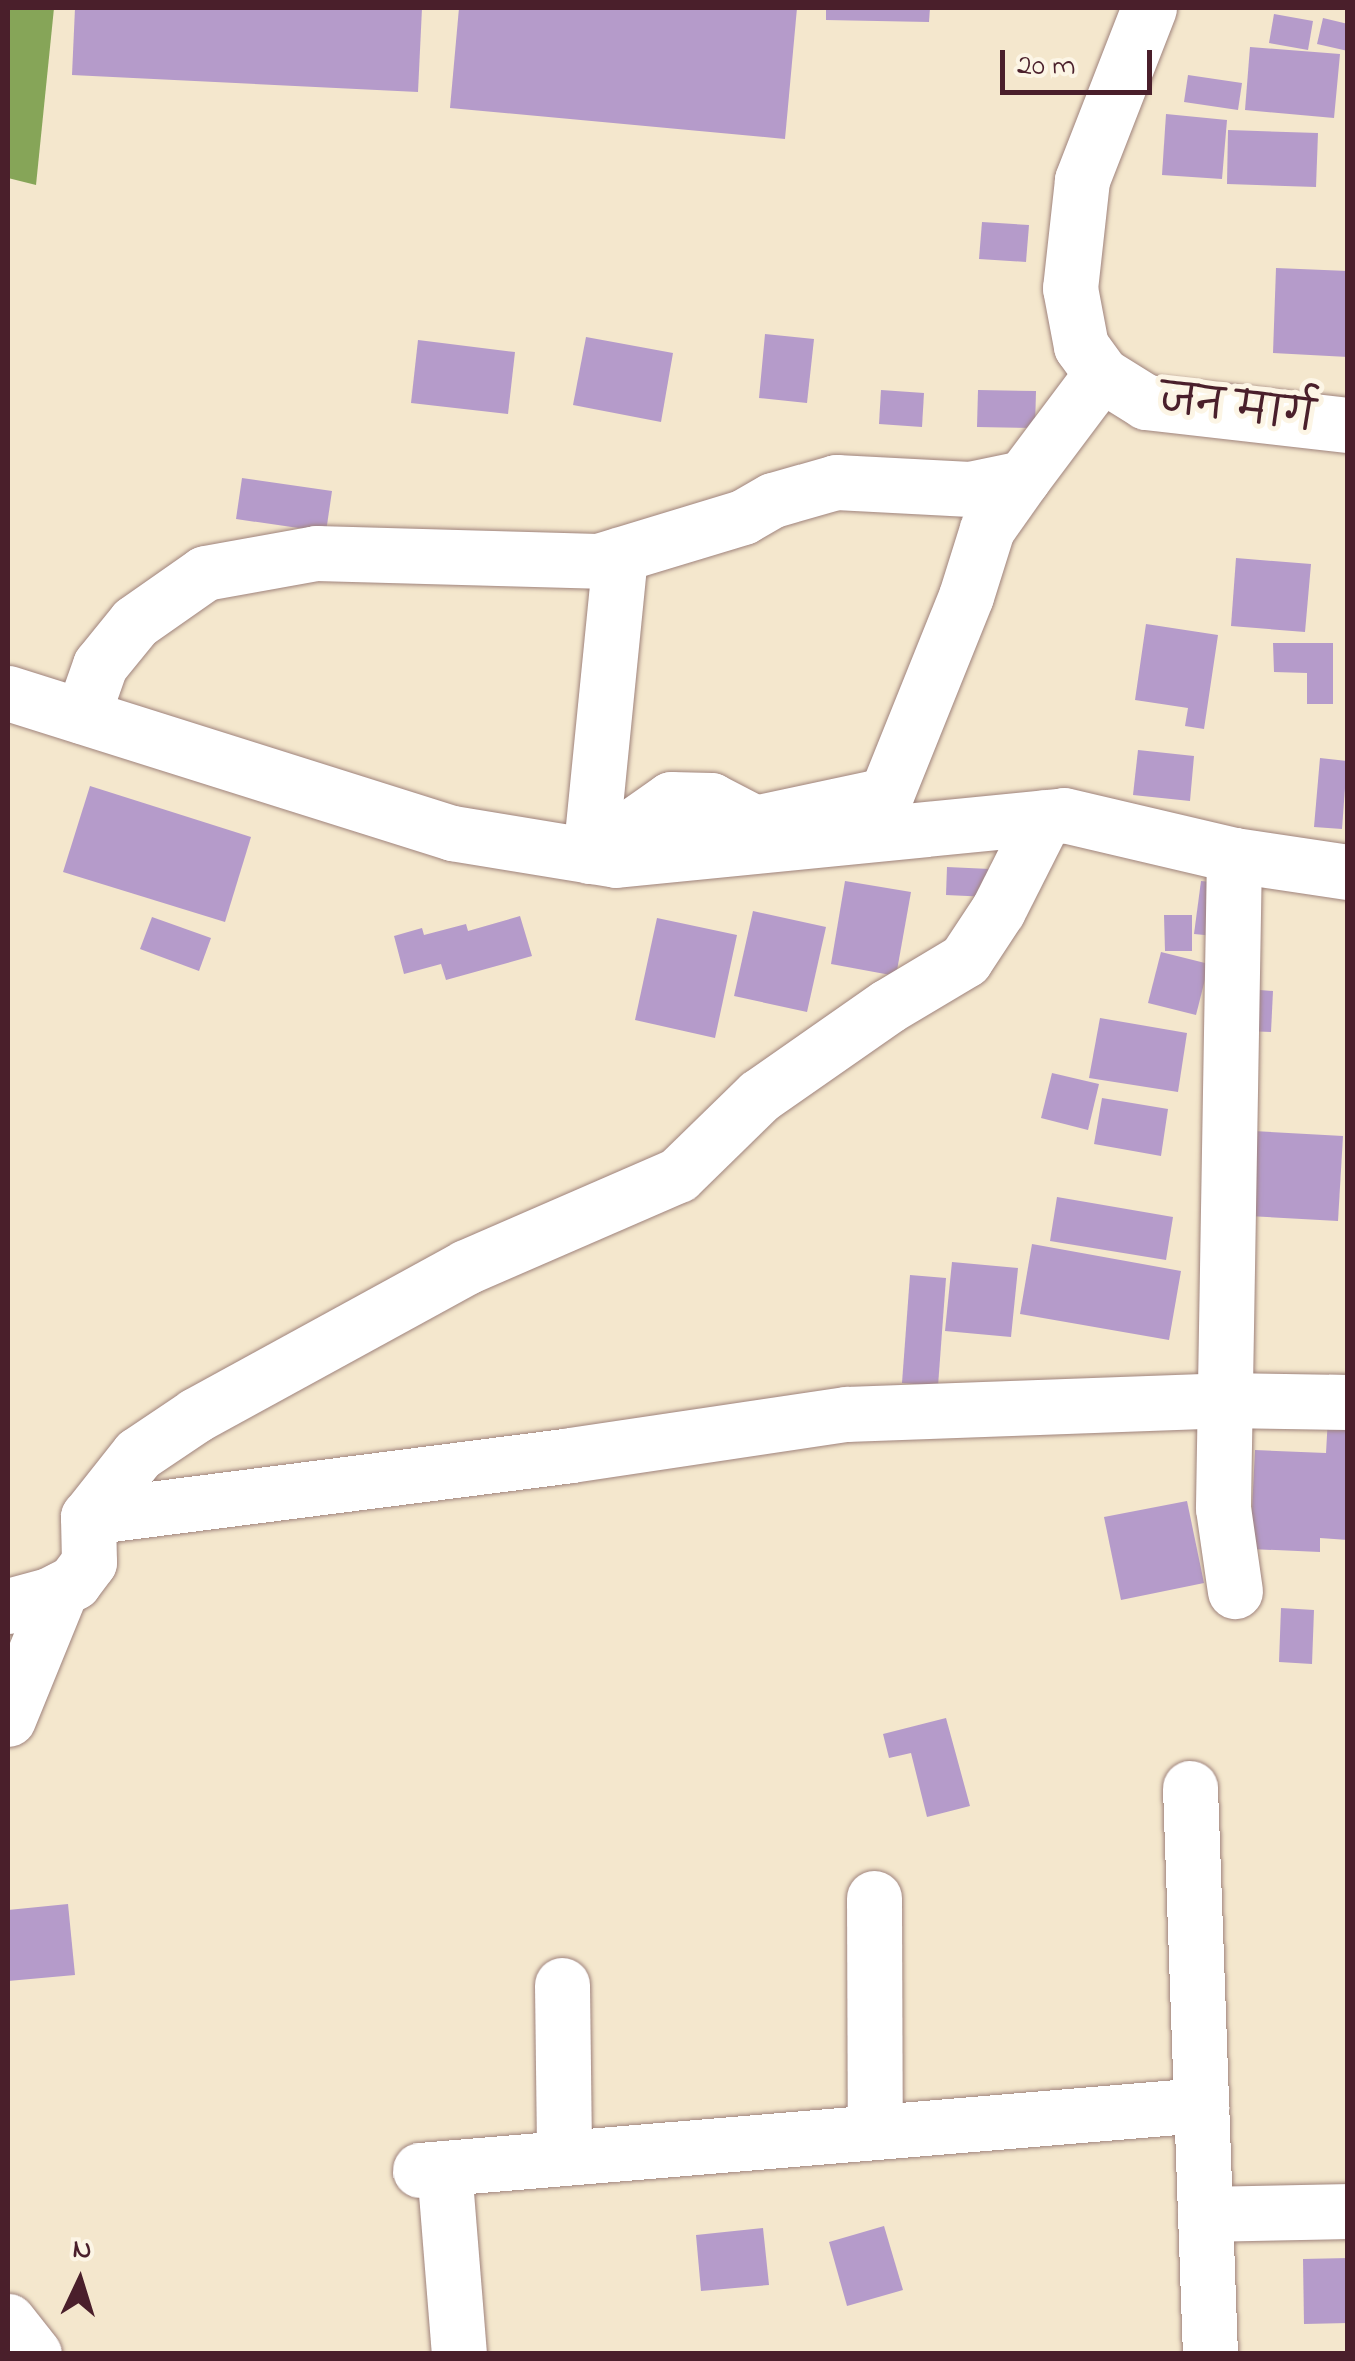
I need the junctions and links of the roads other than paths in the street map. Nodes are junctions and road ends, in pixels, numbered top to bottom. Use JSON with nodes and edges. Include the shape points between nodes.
{"nodes":[{"id":1,"x":1149,"y":8,"type":"edge"},
{"id":2,"x":1101,"y":374,"type":"junction"},
{"id":3,"x":1348,"y":425,"type":"edge"},
{"id":4,"x":1023,"y":478,"type":"junction"},
{"id":5,"x":620,"y":554,"type":"junction"},
{"id":6,"x":8,"y":692,"type":"edge"},
{"id":7,"x":82,"y":716,"type":"junction"},
{"id":8,"x":1045,"y":817,"type":"junction"},
{"id":9,"x":1234,"y":855,"type":"junction"},
{"id":10,"x":590,"y":856,"type":"junction"},
{"id":11,"x":1348,"y":872,"type":"edge"},
{"id":12,"x":1224,"y":1400,"type":"junction"},
{"id":13,"x":1348,"y":1402,"type":"edge"},
{"id":14,"x":88,"y":1517,"type":"junction"},
{"id":15,"x":61,"y":1589,"type":"junction"},
{"id":16,"x":1235,"y":1591,"type":"dead end"},
{"id":17,"x":8,"y":1606,"type":"edge"},
{"id":18,"x":8,"y":1719,"type":"edge"},
{"id":19,"x":1190,"y":1788,"type":"dead end"},
{"id":20,"x":874,"y":1898,"type":"dead end"},
{"id":21,"x":562,"y":1986,"type":"dead end"},
{"id":22,"x":1201,"y":2105,"type":"junction"},
{"id":23,"x":875,"y":2132,"type":"junction"},
{"id":24,"x":564,"y":2158,"type":"junction"},
{"id":25,"x":1348,"y":2211,"type":"edge"},
{"id":26,"x":1205,"y":2214,"type":"junction"},
{"id":27,"x":8,"y":2321,"type":"edge"},
{"id":28,"x":34,"y":2354,"type":"edge"},
{"id":29,"x":458,"y":2354,"type":"edge"},
{"id":30,"x":1210,"y":2354,"type":"edge"}],
"edges":[{"from":1,"to":2,"type":"street","name":"जन मार्ग","via":[[1082,180],[1070,288],[1081,346]]},
{"from":2,"to":3,"type":"street","name":"जन मार्ग","via":[[1146,402]]},
{"from":2,"to":4,"type":"street"},
{"from":4,"to":5,"type":"street","via":[[970,489],[836,482]]},
{"from":4,"to":10,"type":"street","via":[[987,529],[886,795],[755,823],[711,800],[671,799]]},
{"from":5,"to":7,"type":"street","via":[[598,561],[316,553],[205,573],[135,622],[100,665]]},
{"from":5,"to":10,"type":"street"},
{"from":6,"to":7,"type":"street"},
{"from":7,"to":10,"type":"street","via":[[452,833]]},
{"from":8,"to":9,"type":"street","via":[[1064,814]]},
{"from":8,"to":10,"type":"street","via":[[616,860]]},
{"from":8,"to":14,"type":"street","via":[[965,960],[759,1096],[678,1175],[466,1267],[196,1414],[138,1454]]},
{"from":9,"to":11,"type":"street"},
{"from":9,"to":12,"type":"street"},
{"from":12,"to":13,"type":"street"},
{"from":12,"to":14,"type":"street","via":[[846,1414]]},
{"from":12,"to":16,"type":"street","via":[[1223,1508]]},
{"from":14,"to":15,"type":"street","via":[[89,1562]]},
{"from":15,"to":17,"type":"street"},
{"from":15,"to":18,"type":"street"},
{"from":19,"to":22,"type":"street"},
{"from":20,"to":23,"type":"street"},
{"from":21,"to":24,"type":"street"},
{"from":22,"to":23,"type":"street"},
{"from":22,"to":26,"type":"street"},
{"from":23,"to":24,"type":"street"},
{"from":24,"to":29,"type":"street","via":[[432,2169]]},
{"from":25,"to":26,"type":"street"},
{"from":26,"to":30,"type":"street"},
{"from":27,"to":28,"type":"street"}]}
